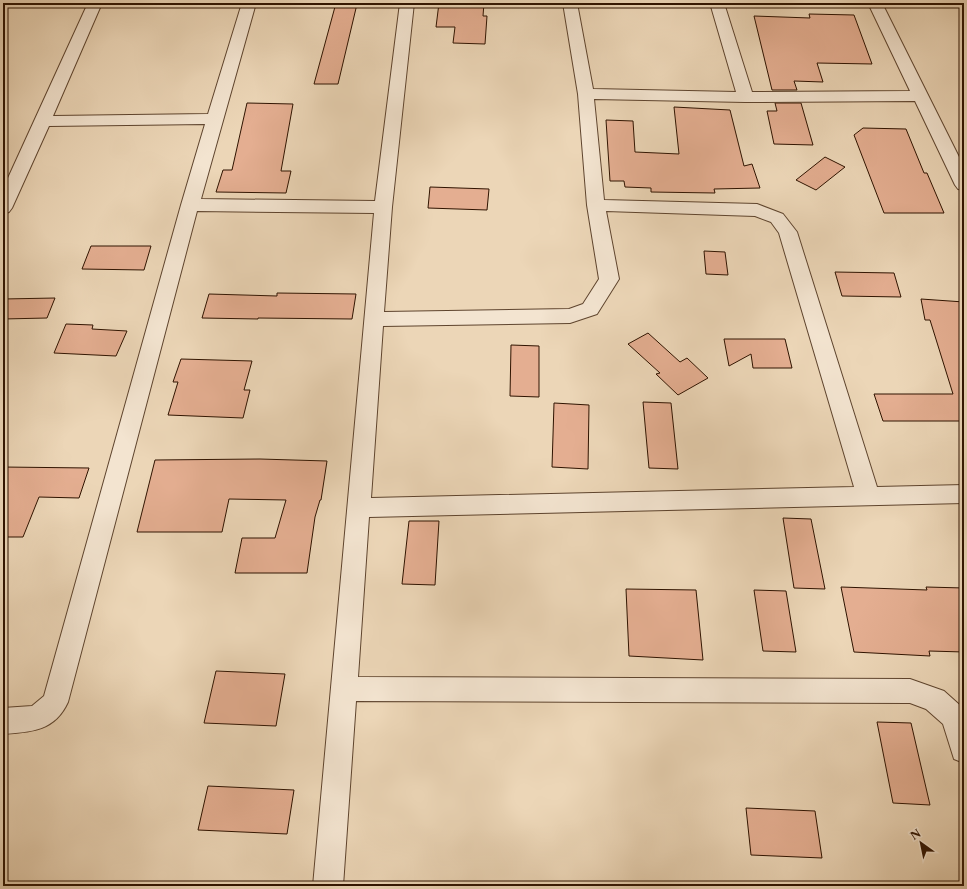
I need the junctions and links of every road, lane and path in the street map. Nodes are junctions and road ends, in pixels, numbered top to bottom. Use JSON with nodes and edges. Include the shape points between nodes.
{"nodes":[{"id":1,"x":95,"y":3,"type":"edge"},
{"id":2,"x":249,"y":3,"type":"edge"},
{"id":3,"x":407,"y":3,"type":"edge"},
{"id":4,"x":570,"y":3,"type":"edge"},
{"id":5,"x":717,"y":3,"type":"edge"},
{"id":6,"x":876,"y":3,"type":"edge"},
{"id":7,"x":586,"y":94,"type":"junction"},
{"id":8,"x":920,"y":96,"type":"junction"},
{"id":9,"x":745,"y":97,"type":"junction"},
{"id":10,"x":214,"y":119,"type":"junction"},
{"id":11,"x":44,"y":121,"type":"junction"},
{"id":12,"x":964,"y":185,"type":"edge"},
{"id":13,"x":190,"y":205,"type":"junction"},
{"id":14,"x":596,"y":205,"type":"junction"},
{"id":15,"x":383,"y":207,"type":"junction"},
{"id":16,"x":3,"y":208,"type":"edge"},
{"id":17,"x":374,"y":319,"type":"junction"},
{"id":18,"x":964,"y":494,"type":"edge"},
{"id":19,"x":868,"y":496,"type":"junction"},
{"id":20,"x":359,"y":508,"type":"junction"},
{"id":21,"x":344,"y":689,"type":"junction"},
{"id":22,"x":3,"y":721,"type":"edge"},
{"id":23,"x":964,"y":750,"type":"edge"},
{"id":24,"x":328,"y":886,"type":"edge"}],
"edges":[{"from":1,"to":11,"type":"street"},
{"from":2,"to":10,"type":"street"},
{"from":3,"to":15,"type":"street"},
{"from":4,"to":7,"type":"street"},
{"from":5,"to":9,"type":"street"},
{"from":6,"to":8,"type":"street"},
{"from":7,"to":9,"type":"street"},
{"from":7,"to":14,"type":"street"},
{"from":8,"to":9,"type":"street"},
{"from":8,"to":12,"type":"street"},
{"from":10,"to":11,"type":"street"},
{"from":10,"to":13,"type":"street"},
{"from":11,"to":16,"type":"street"},
{"from":13,"to":15,"type":"street"},
{"from":13,"to":22,"type":"street","via":[[55,702],[38,718]]},
{"from":14,"to":17,"type":"street","via":[[609,279],[590,309],[570,316]]},
{"from":14,"to":19,"type":"street","via":[[757,210],[777,218],[788,232]]},
{"from":15,"to":17,"type":"street"},
{"from":17,"to":20,"type":"street"},
{"from":18,"to":19,"type":"street"},
{"from":19,"to":20,"type":"street"},
{"from":20,"to":21,"type":"street"},
{"from":21,"to":23,"type":"street","via":[[910,691],[935,700],[954,717]]},
{"from":21,"to":24,"type":"street"}]}
